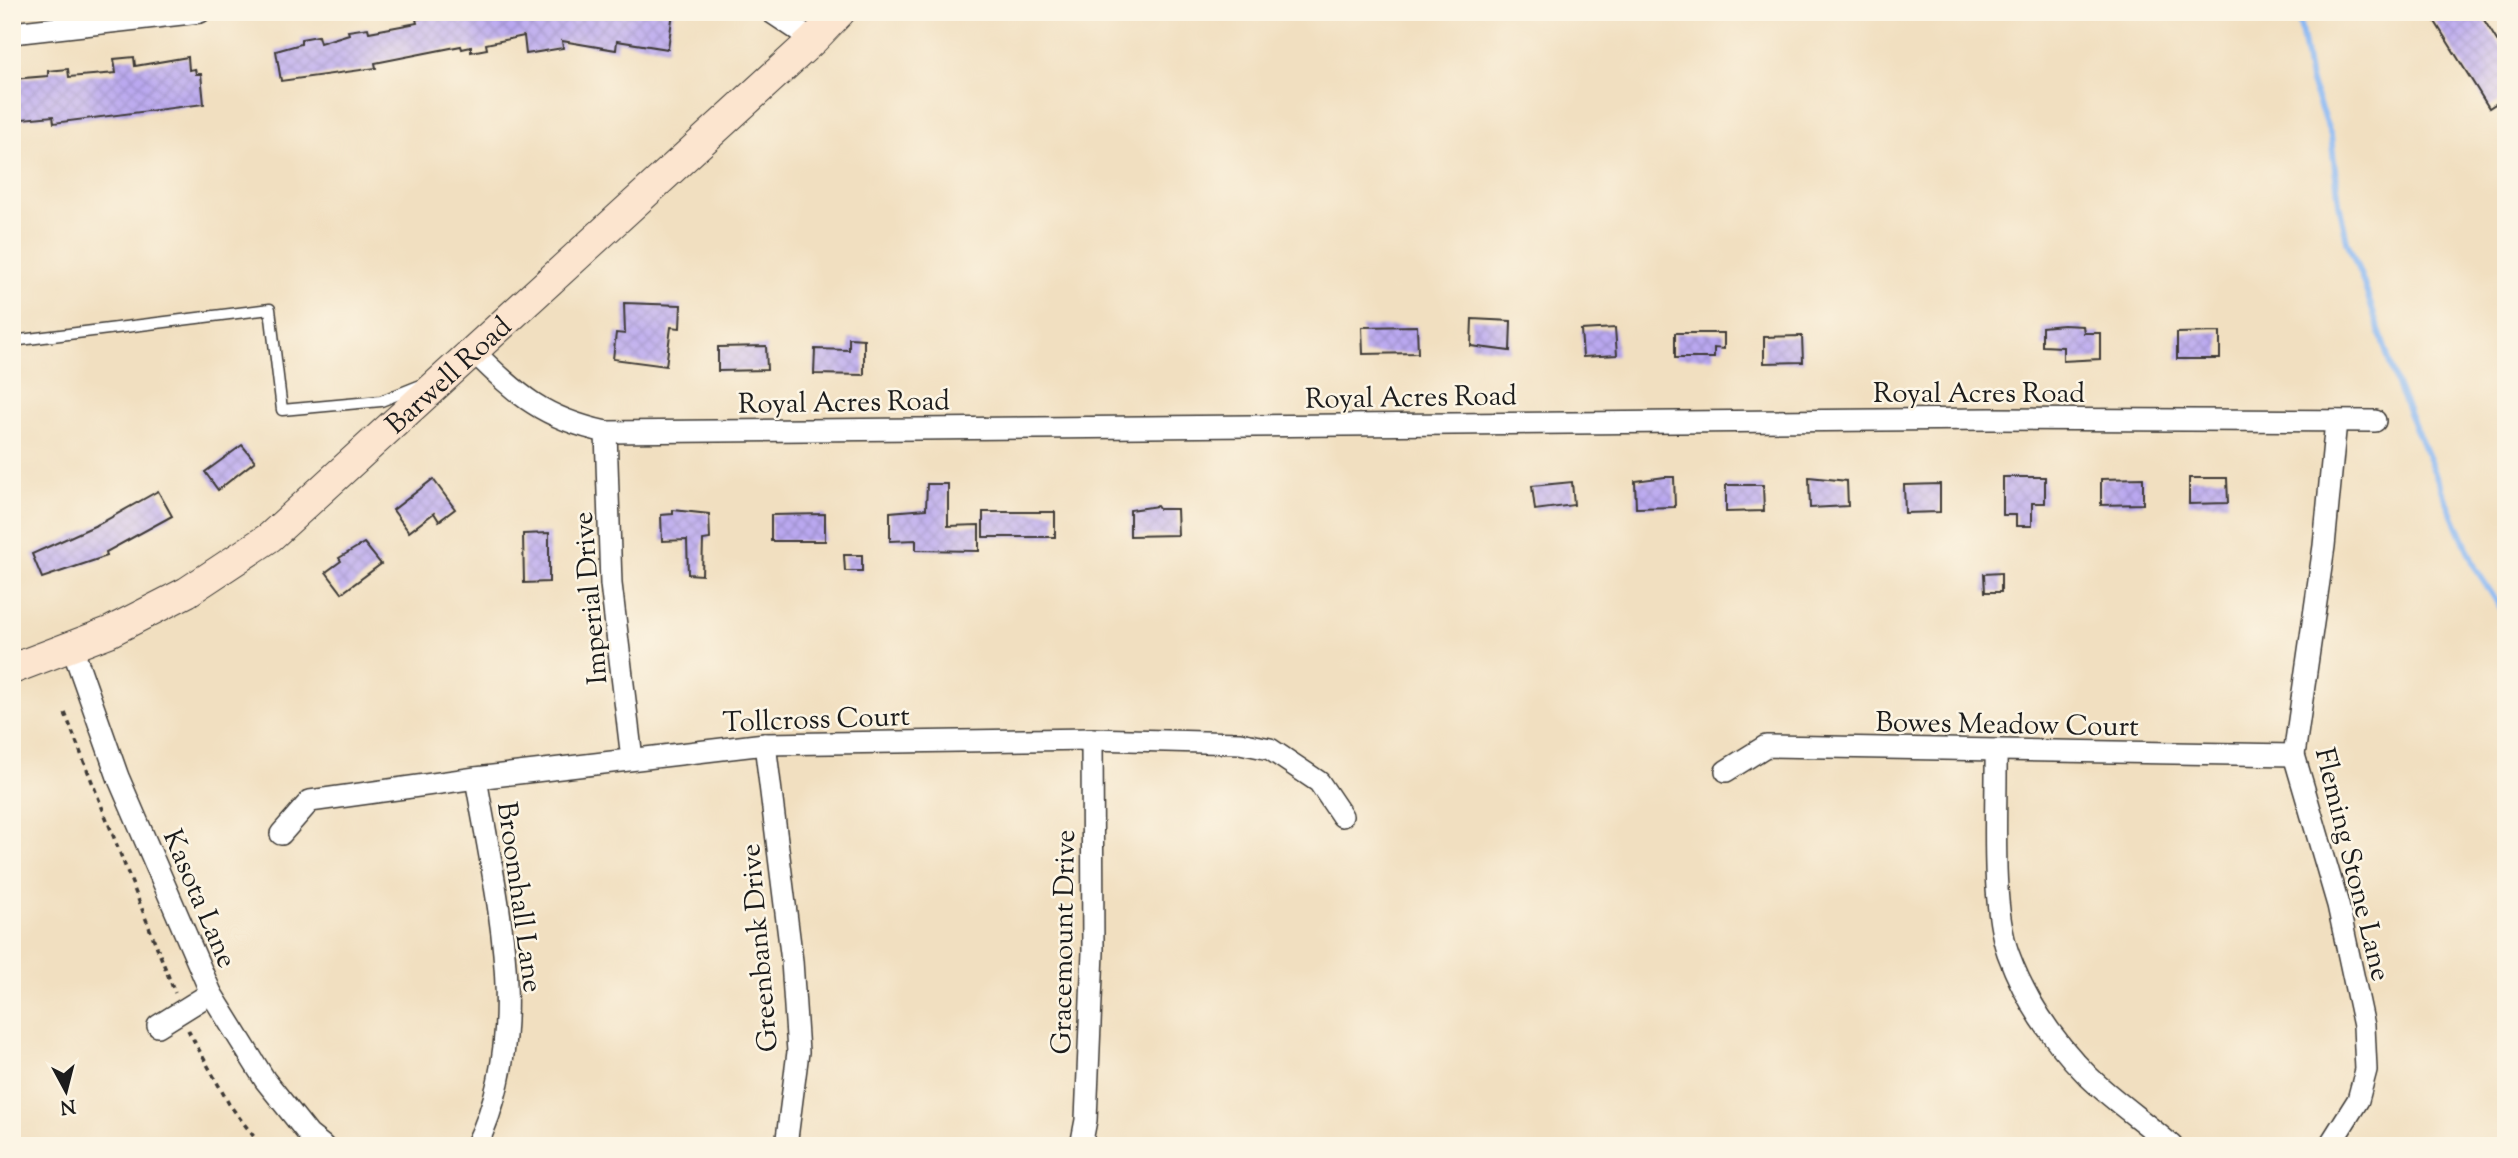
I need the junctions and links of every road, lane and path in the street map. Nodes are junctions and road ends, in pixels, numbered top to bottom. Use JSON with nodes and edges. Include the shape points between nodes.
{"nodes":[{"id":1,"x":200,"y":12,"type":"edge"},
{"id":2,"x":771,"y":12,"type":"edge"},
{"id":3,"x":840,"y":12,"type":"edge"},
{"id":4,"x":106,"y":18,"type":"edge"},
{"id":5,"x":12,"y":33,"type":"edge"},
{"id":6,"x":813,"y":40,"type":"junction"},
{"id":7,"x":12,"y":341,"type":"edge"},
{"id":8,"x":474,"y":352,"type":"junction"},
{"id":9,"x":446,"y":375,"type":"junction"},
{"id":10,"x":2336,"y":421,"type":"junction"},
{"id":11,"x":2375,"y":421,"type":"dead end"},
{"id":12,"x":607,"y":432,"type":"junction"},
{"id":13,"x":72,"y":646,"type":"junction"},
{"id":14,"x":12,"y":669,"type":"edge"},
{"id":15,"x":65,"y":713,"type":"dead end"},
{"id":16,"x":1092,"y":739,"type":"junction"},
{"id":17,"x":765,"y":744,"type":"junction"},
{"id":18,"x":1996,"y":750,"type":"junction"},
{"id":19,"x":2294,"y":755,"type":"junction"},
{"id":20,"x":632,"y":759,"type":"junction"},
{"id":21,"x":1726,"y":771,"type":"dead end"},
{"id":22,"x":476,"y":778,"type":"junction"},
{"id":23,"x":1342,"y":816,"type":"dead end"},
{"id":24,"x":281,"y":834,"type":"dead end"},
{"id":25,"x":211,"y":993,"type":"junction"},
{"id":26,"x":177,"y":996,"type":"dead end"},
{"id":27,"x":158,"y":1027,"type":"dead end"},
{"id":28,"x":192,"y":1042,"type":"dead end"},
{"id":29,"x":261,"y":1146,"type":"edge"},
{"id":30,"x":323,"y":1146,"type":"edge"},
{"id":31,"x":476,"y":1146,"type":"edge"},
{"id":32,"x":786,"y":1146,"type":"edge"},
{"id":33,"x":1081,"y":1146,"type":"edge"},
{"id":34,"x":2172,"y":1146,"type":"edge"},
{"id":35,"x":2329,"y":1146,"type":"edge"}],
"edges":[{"from":1,"to":4,"type":"street"},
{"from":2,"to":6,"type":"street"},
{"from":3,"to":6,"type":"street","name":"Barwell Road"},
{"from":4,"to":5,"type":"street"},
{"from":6,"to":8,"type":"street","name":"Barwell Road"},
{"from":7,"to":9,"type":"lane","via":[[270,309],[282,410],[381,401]]},
{"from":8,"to":9,"type":"street","name":"Barwell Road"},
{"from":8,"to":12,"type":"street","name":"Royal Acres Road","via":[[535,407],[571,424]]},
{"from":9,"to":13,"type":"street","name":"Barwell Road","via":[[270,537],[187,592]]},
{"from":10,"to":11,"type":"street","name":"Royal Acres Road"},
{"from":10,"to":12,"type":"street","name":"Royal Acres Road","via":[[1990,419]]},
{"from":10,"to":19,"type":"street","name":"Fleming Stone Lane","via":[[2324,546]]},
{"from":12,"to":20,"type":"street","name":"Imperial Drive","via":[[611,584]]},
{"from":13,"to":14,"type":"street","name":"Barwell Road"},
{"from":13,"to":25,"type":"street","name":"Kasota Lane","via":[[118,777]]},
{"from":15,"to":26,"type":"path"},
{"from":16,"to":17,"type":"street","name":"Tollcross Court"},
{"from":16,"to":23,"type":"street","name":"Tollcross Court","via":[[1240,743],[1270,750],[1319,782]]},
{"from":16,"to":33,"type":"street","name":"Gracemount Drive","via":[[1093,952]]},
{"from":17,"to":20,"type":"street","name":"Tollcross Court"},
{"from":17,"to":32,"type":"street","name":"Greenbank Drive","via":[[793,961],[797,1039]]},
{"from":18,"to":19,"type":"street","name":"Bowes Meadow Court"},
{"from":18,"to":21,"type":"street","name":"Bowes Meadow Court","via":[[1766,746]]},
{"from":18,"to":34,"type":"street","via":[[1999,896],[2007,951],[2055,1040],[2090,1077]]},
{"from":19,"to":35,"type":"street","name":"Fleming Stone Lane","via":[[2338,905],[2364,1026],[2366,1070],[2358,1101]]},
{"from":20,"to":22,"type":"street","name":"Tollcross Court"},
{"from":22,"to":24,"type":"street","name":"Tollcross Court","via":[[310,801]]},
{"from":22,"to":31,"type":"street","name":"Broomhall Lane","via":[[502,932],[509,1014],[500,1083]]},
{"from":25,"to":27,"type":"street"},
{"from":25,"to":30,"type":"street","name":"Kasota Lane","via":[[264,1080]]},
{"from":28,"to":29,"type":"path"}]}
